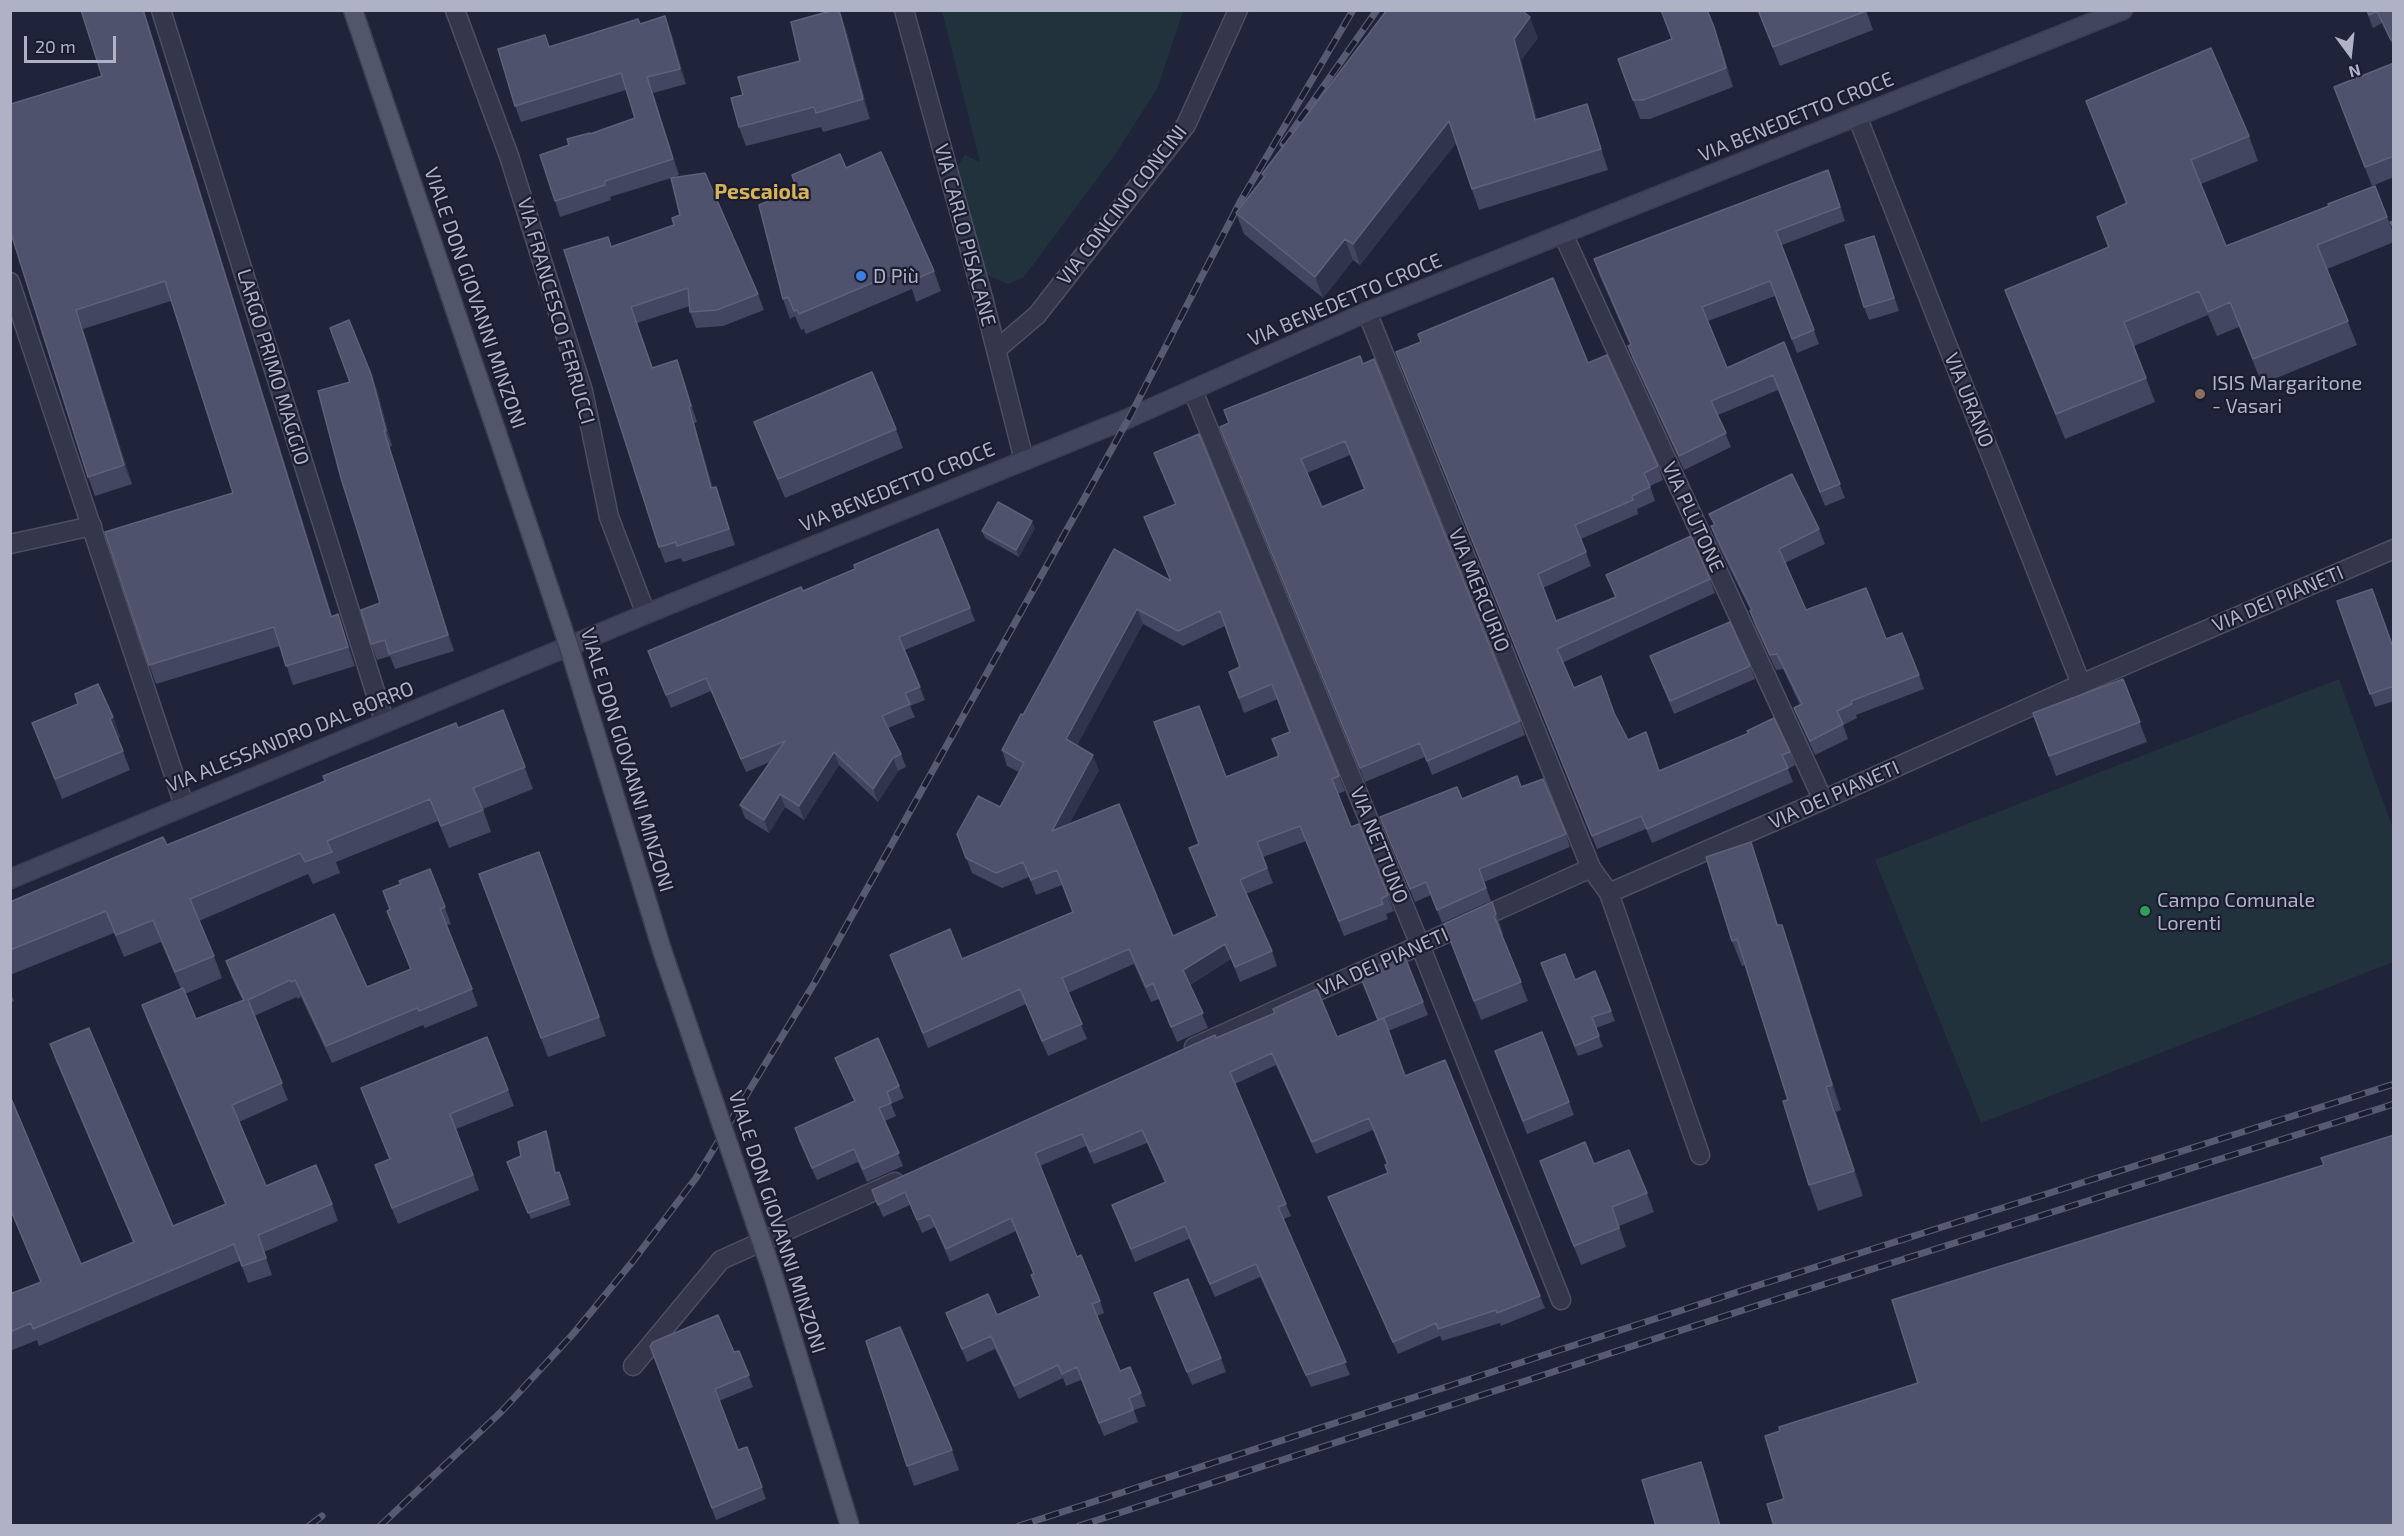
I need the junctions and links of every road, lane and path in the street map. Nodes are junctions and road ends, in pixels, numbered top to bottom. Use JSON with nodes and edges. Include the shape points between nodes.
{"nodes":[{"id":1,"x":161,"y":10,"type":"edge"},
{"id":2,"x":353,"y":10,"type":"edge"},
{"id":3,"x":455,"y":10,"type":"edge"},
{"id":4,"x":904,"y":10,"type":"edge"},
{"id":5,"x":1238,"y":10,"type":"edge"},
{"id":6,"x":2123,"y":10,"type":"edge"},
{"id":7,"x":1857,"y":116,"type":"junction"},
{"id":8,"x":1563,"y":234,"type":"junction"},
{"id":9,"x":10,"y":282,"type":"edge"},
{"id":10,"x":1367,"y":312,"type":"junction"},
{"id":11,"x":996,"y":350,"type":"junction"},
{"id":12,"x":1193,"y":391,"type":"junction"},
{"id":13,"x":1024,"y":460,"type":"junction"},
{"id":14,"x":92,"y":526,"type":"junction"},
{"id":15,"x":10,"y":544,"type":"edge"},
{"id":16,"x":2394,"y":549,"type":"edge"},
{"id":17,"x":646,"y":614,"type":"junction"},
{"id":18,"x":588,"y":640,"type":"joint"},
{"id":19,"x":2081,"y":684,"type":"junction"},
{"id":20,"x":385,"y":723,"type":"junction"},
{"id":21,"x":1823,"y":800,"type":"junction"},
{"id":22,"x":184,"y":805,"type":"junction"},
{"id":23,"x":1590,"y":868,"type":"junction"},
{"id":24,"x":10,"y":879,"type":"edge"},
{"id":25,"x":1608,"y":893,"type":"junction"},
{"id":26,"x":1420,"y":945,"type":"junction"},
{"id":27,"x":1179,"y":1053,"type":"edge"},
{"id":28,"x":1700,"y":1155,"type":"dead end"},
{"id":29,"x":906,"y":1177,"type":"edge"},
{"id":30,"x":1561,"y":1300,"type":"dead end"},
{"id":31,"x":633,"y":1366,"type":"dead end"},
{"id":32,"x":850,"y":1526,"type":"edge"}],
"edges":[{"from":1,"to":20,"type":"street","name":"LARGO PRIMO MAGGIO"},
{"from":2,"to":32,"type":"main road","name":"VIALE DON GIOVANNI MINZONI","bridge":true,"via":[[570,647],[662,950],[773,1275]]},
{"from":3,"to":17,"type":"street","name":"VIA FRANCESCO FERRUCCI","via":[[509,156],[583,391],[609,518]]},
{"from":4,"to":11,"type":"street","name":"VIA CARLO PISACANE"},
{"from":5,"to":11,"type":"street","name":"VIA CONCINO CONCINI","via":[[1186,125],[1037,315]]},
{"from":6,"to":7,"type":"main road","name":"VIA BENEDETTO CROCE"},
{"from":7,"to":8,"type":"main road","name":"VIA BENEDETTO CROCE"},
{"from":7,"to":19,"type":"street","name":"VIA URANO"},
{"from":8,"to":10,"type":"main road","name":"VIA BENEDETTO CROCE"},
{"from":8,"to":21,"type":"street","name":"VIA PLUTONE"},
{"from":9,"to":14,"type":"street"},
{"from":10,"to":12,"type":"main road","name":"VIA BENEDETTO CROCE"},
{"from":10,"to":23,"type":"street","name":"VIA MERCURIO"},
{"from":11,"to":13,"type":"street","name":"VIA CARLO PISACANE"},
{"from":12,"to":13,"type":"main road","name":"VIA BENEDETTO CROCE"},
{"from":12,"to":26,"type":"street","name":"VIA NETTUNO"},
{"from":13,"to":17,"type":"main road","name":"VIA BENEDETTO CROCE"},
{"from":14,"to":15,"type":"street"},
{"from":14,"to":22,"type":"street"},
{"from":16,"to":19,"type":"street","name":"VIA DEI PIANETI"},
{"from":17,"to":18,"type":"main road","name":"VIA BENEDETTO CROCE"},
{"from":18,"to":20,"type":"main road","name":"VIA ALESSANDRO DAL BORRO"},
{"from":19,"to":21,"type":"street","name":"VIA DEI PIANETI"},
{"from":20,"to":22,"type":"main road","name":"VIA ALESSANDRO DAL BORRO"},
{"from":21,"to":25,"type":"street","name":"VIA DEI PIANETI"},
{"from":22,"to":24,"type":"main road","name":"VIA ALESSANDRO DAL BORRO"},
{"from":23,"to":25,"type":"street"},
{"from":23,"to":26,"type":"street","name":"VIA DEI PIANETI"},
{"from":25,"to":28,"type":"street"},
{"from":26,"to":27,"type":"street","name":"VIA DEI PIANETI"},
{"from":26,"to":30,"type":"street","name":"VIA NETTUNO"},
{"from":29,"to":31,"type":"street","via":[[721,1260]]}]}
